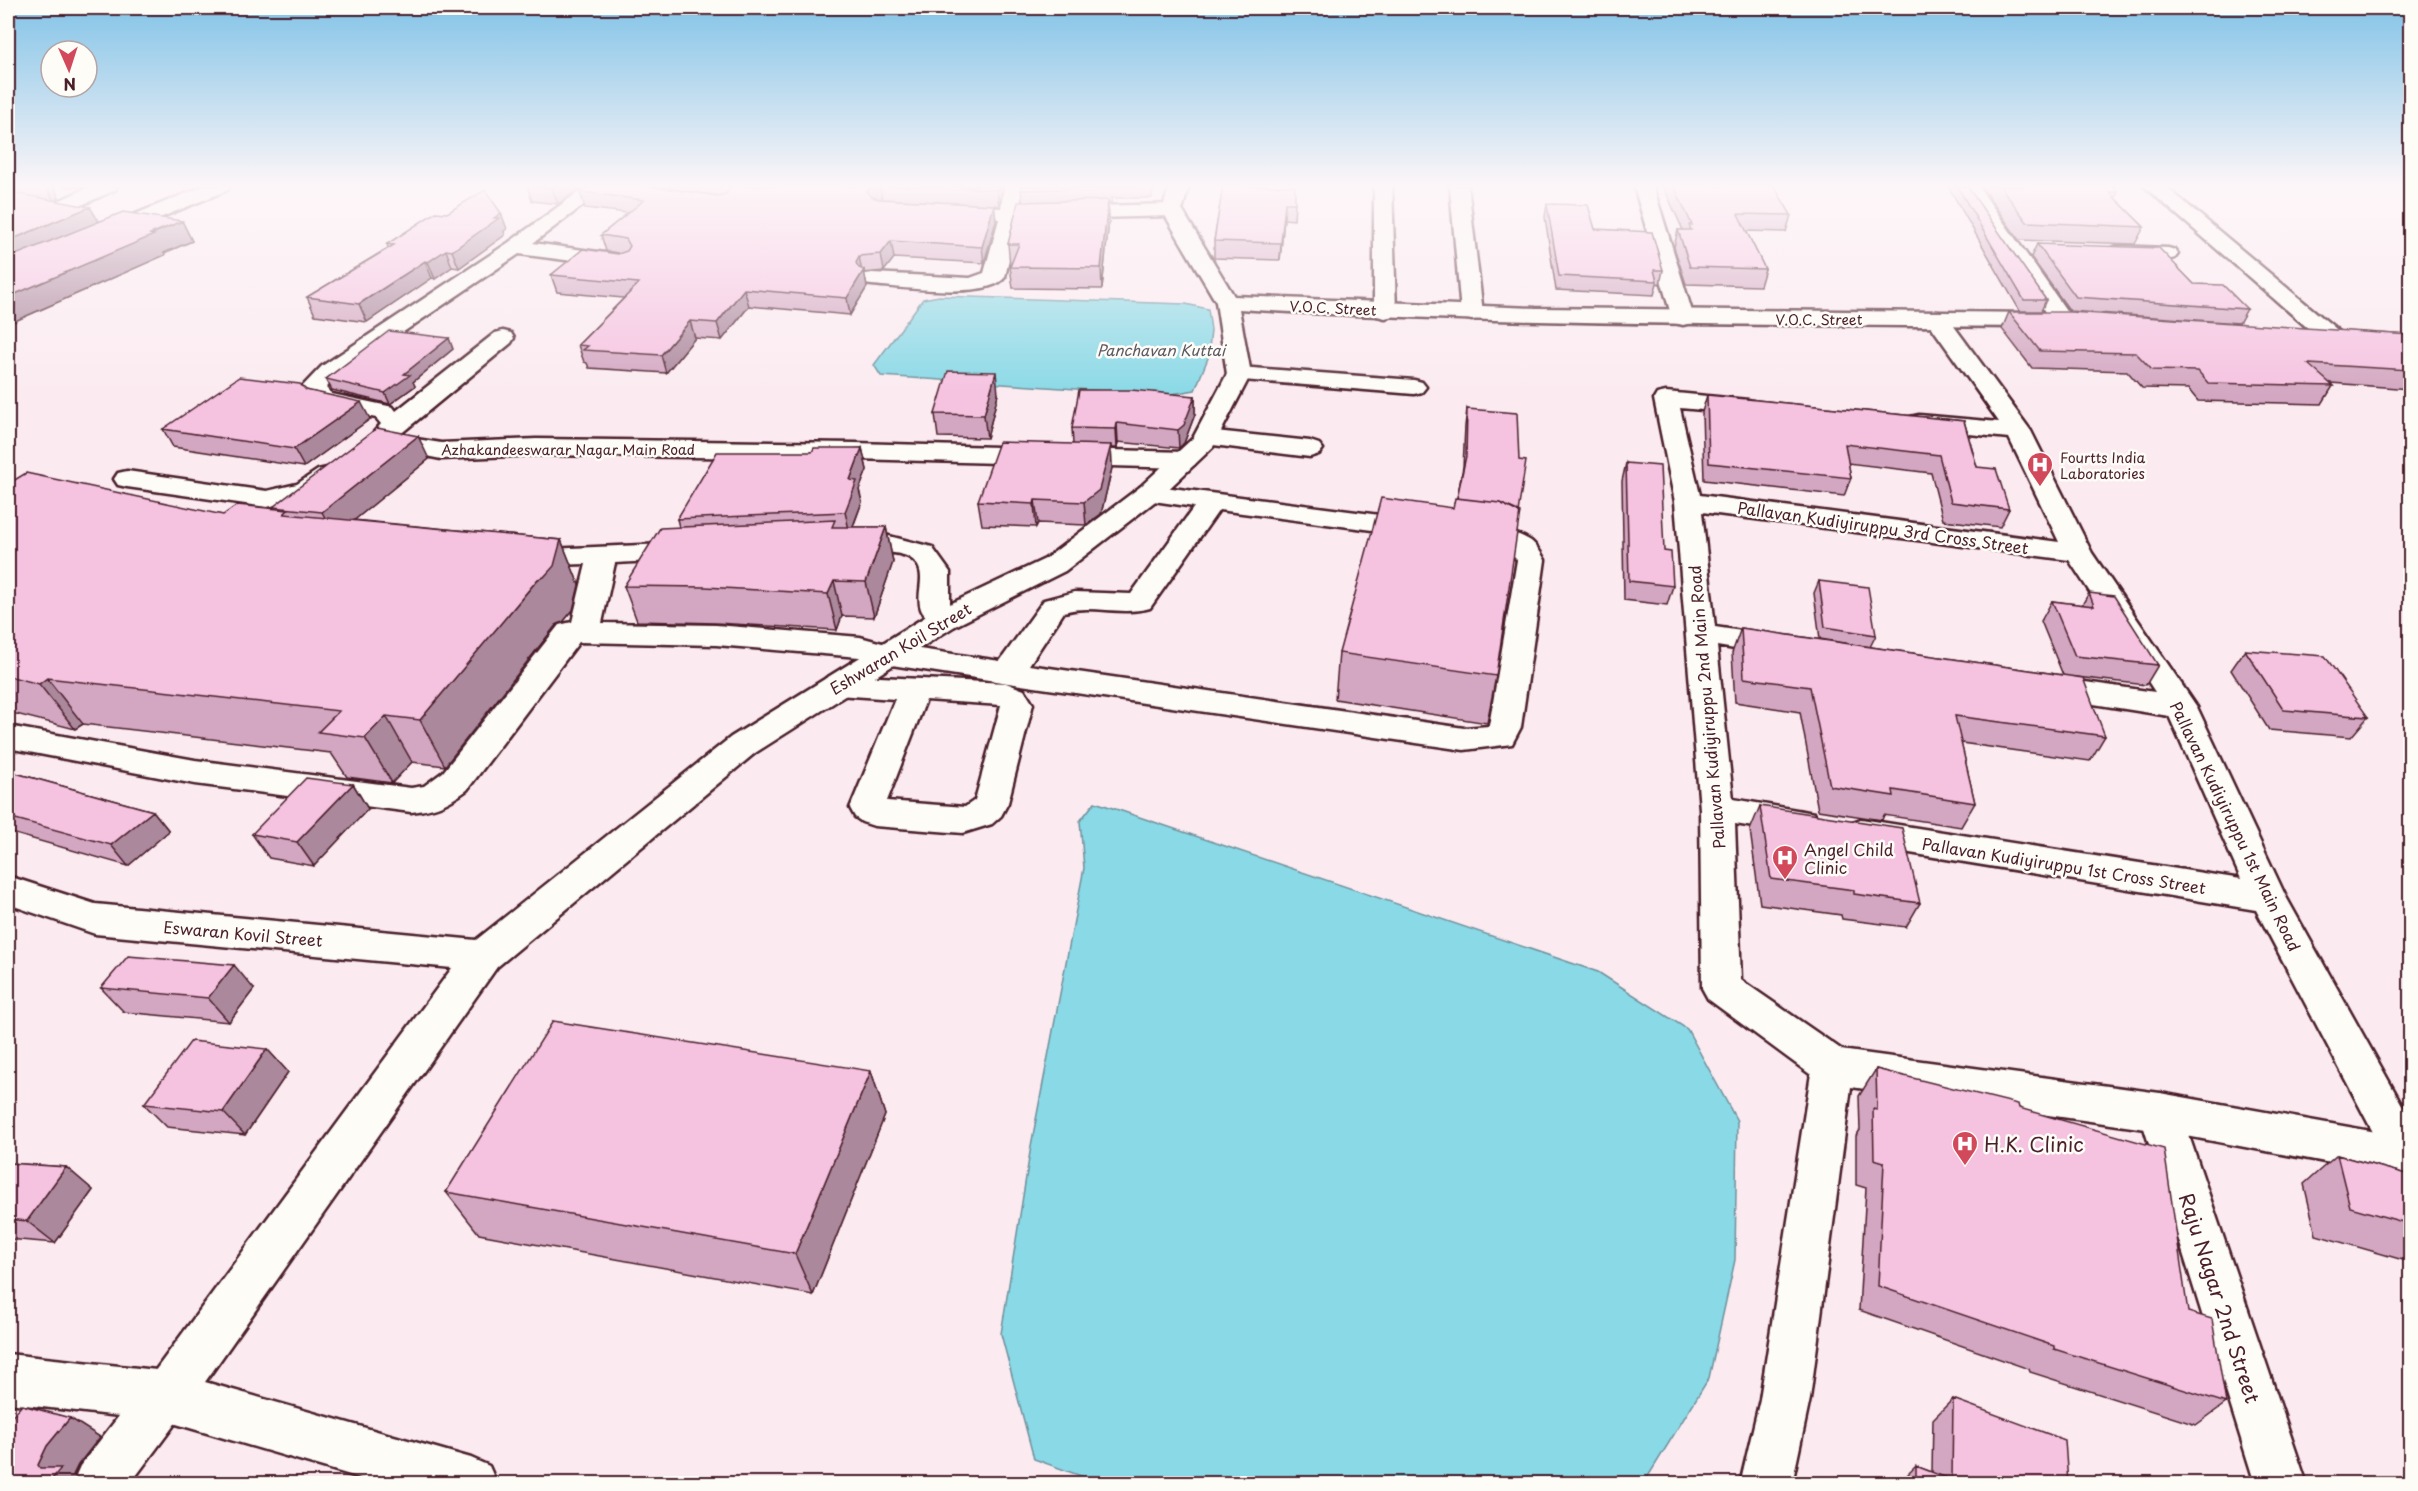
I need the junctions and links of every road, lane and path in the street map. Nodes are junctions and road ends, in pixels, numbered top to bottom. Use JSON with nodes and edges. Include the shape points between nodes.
{"nodes":[{"id":1,"x":502,"y":256,"type":"edge"},
{"id":2,"x":577,"y":256,"type":"edge"},
{"id":3,"x":999,"y":256,"type":"edge"},
{"id":4,"x":1199,"y":256,"type":"edge"},
{"id":5,"x":1384,"y":256,"type":"edge"},
{"id":6,"x":1466,"y":256,"type":"edge"},
{"id":7,"x":1664,"y":256,"type":"edge"},
{"id":8,"x":2017,"y":256,"type":"edge"},
{"id":9,"x":2240,"y":256,"type":"edge"},
{"id":10,"x":623,"y":262,"type":"edge"},
{"id":11,"x":872,"y":279,"type":"dead end"},
{"id":12,"x":1227,"y":302,"type":"junction"},
{"id":13,"x":1385,"y":311,"type":"junction"},
{"id":14,"x":1472,"y":313,"type":"junction"},
{"id":15,"x":1683,"y":318,"type":"junction"},
{"id":16,"x":1937,"y":319,"type":"junction"},
{"id":17,"x":2062,"y":320,"type":"junction"},
{"id":18,"x":2086,"y":322,"type":"edge"},
{"id":19,"x":2298,"y":336,"type":"edge"},
{"id":20,"x":503,"y":338,"type":"dead end"},
{"id":21,"x":1239,"y":374,"type":"junction"},
{"id":22,"x":1414,"y":387,"type":"dead end"},
{"id":23,"x":1772,"y":409,"type":"edge"},
{"id":24,"x":1901,"y":420,"type":"edge"},
{"id":25,"x":2018,"y":431,"type":"junction"},
{"id":26,"x":370,"y":445,"type":"junction"},
{"id":27,"x":1196,"y":449,"type":"junction"},
{"id":28,"x":1310,"y":449,"type":"dead end"},
{"id":29,"x":127,"y":479,"type":"dead end"},
{"id":30,"x":1149,"y":493,"type":"junction"},
{"id":31,"x":1688,"y":501,"type":"junction"},
{"id":32,"x":1211,"y":502,"type":"junction"},
{"id":33,"x":814,"y":546,"type":"edge"},
{"id":34,"x":720,"y":550,"type":"edge"},
{"id":35,"x":2078,"y":553,"type":"junction"},
{"id":36,"x":602,"y":555,"type":"junction"},
{"id":37,"x":501,"y":559,"type":"edge"},
{"id":38,"x":944,"y":619,"type":"junction"},
{"id":39,"x":585,"y":632,"type":"junction"},
{"id":40,"x":1701,"y":634,"type":"junction"},
{"id":41,"x":1806,"y":650,"type":"edge"},
{"id":42,"x":885,"y":654,"type":"junction"},
{"id":43,"x":1008,"y":673,"type":"junction"},
{"id":44,"x":2017,"y":682,"type":"edge"},
{"id":45,"x":837,"y":685,"type":"junction"},
{"id":46,"x":915,"y":689,"type":"junction"},
{"id":47,"x":2181,"y":707,"type":"junction"},
{"id":48,"x":8,"y":736,"type":"edge"},
{"id":49,"x":1717,"y":809,"type":"junction"},
{"id":50,"x":8,"y":890,"type":"edge"},
{"id":51,"x":2268,"y":898,"type":"junction"},
{"id":52,"x":483,"y":956,"type":"junction"},
{"id":53,"x":1833,"y":1067,"type":"junction"},
{"id":54,"x":2160,"y":1112,"type":"junction"},
{"id":55,"x":2410,"y":1158,"type":"edge"},
{"id":56,"x":8,"y":1379,"type":"edge"},
{"id":57,"x":165,"y":1396,"type":"junction"},
{"id":58,"x":98,"y":1484,"type":"edge"},
{"id":59,"x":471,"y":1484,"type":"edge"},
{"id":60,"x":1766,"y":1484,"type":"edge"},
{"id":61,"x":2281,"y":1484,"type":"edge"}],
"edges":[{"from":1,"to":26,"type":"street","name":"Azhakandeeswarar Nagar Main Road","via":[[330,371],[313,388],[324,400],[384,412]]},
{"from":2,"to":10,"type":"street"},
{"from":3,"to":11,"type":"street","via":[[994,277],[970,284]]},
{"from":4,"to":12,"type":"street"},
{"from":5,"to":13,"type":"street"},
{"from":6,"to":14,"type":"street"},
{"from":7,"to":15,"type":"street"},
{"from":8,"to":17,"type":"street"},
{"from":9,"to":19,"type":"street","via":[[2344,339]]},
{"from":12,"to":13,"type":"street","name":"V.O.C. Street"},
{"from":12,"to":21,"type":"street"},
{"from":13,"to":14,"type":"street","name":"V.O.C. Street"},
{"from":14,"to":15,"type":"street","name":"V.O.C. Street"},
{"from":15,"to":16,"type":"street","name":"V.O.C. Street"},
{"from":16,"to":17,"type":"street","name":"V.O.C. Street"},
{"from":16,"to":25,"type":"street","name":"Pallavan Kudiyiruppu 1st Main Road"},
{"from":17,"to":18,"type":"street","name":"V.O.C. Street"},
{"from":20,"to":26,"type":"street"},
{"from":21,"to":22,"type":"street"},
{"from":21,"to":27,"type":"street","name":"Eshwaran Koil Street"},
{"from":23,"to":31,"type":"street","name":"Pallavan Kudiyiruppu 2nd Main Road","via":[[1666,399]]},
{"from":24,"to":25,"type":"street"},
{"from":25,"to":35,"type":"street","name":"Pallavan Kudiyiruppu 1st Main Road"},
{"from":26,"to":27,"type":"street","name":"Azhakandeeswarar Nagar Main Road","via":[[441,451],[536,447]]},
{"from":26,"to":29,"type":"street","via":[[306,490],[267,499]]},
{"from":27,"to":28,"type":"street","name":"Azhakandeeswarar Nagar Main Road"},
{"from":27,"to":30,"type":"street","name":"Eshwaran Koil Street"},
{"from":30,"to":32,"type":"street"},
{"from":30,"to":38,"type":"street","name":"Eshwaran Koil Street","via":[[1055,565]]},
{"from":31,"to":35,"type":"street","name":"Pallavan Kudiyiruppu 3rd Cross Street"},
{"from":31,"to":40,"type":"street","name":"Pallavan Kudiyiruppu 2nd Main Road"},
{"from":32,"to":43,"type":"street","via":[[1140,602],[1126,605],[1065,601],[1054,606]]},
{"from":32,"to":43,"type":"street","via":[[1493,538],[1528,552],[1531,560],[1507,716],[1500,736],[1464,739]]},
{"from":33,"to":38,"type":"street","via":[[885,543],[922,553],[936,573],[935,608]]},
{"from":34,"to":36,"type":"street"},
{"from":35,"to":47,"type":"street","name":"Pallavan Kudiyiruppu 1st Main Road"},
{"from":36,"to":37,"type":"street"},
{"from":36,"to":39,"type":"street"},
{"from":38,"to":42,"type":"street","name":"Eshwaran Koil Street"},
{"from":39,"to":42,"type":"street","via":[[716,635],[860,646]]},
{"from":39,"to":48,"type":"street","via":[[570,632],[455,781],[433,797],[411,800],[195,772]]},
{"from":40,"to":41,"type":"street"},
{"from":40,"to":49,"type":"street","name":"Pallavan Kudiyiruppu 2nd Main Road"},
{"from":42,"to":43,"type":"street"},
{"from":42,"to":45,"type":"street","name":"Eshwaran Koil Street"},
{"from":44,"to":47,"type":"street"},
{"from":45,"to":46,"type":"street"},
{"from":45,"to":52,"type":"street","name":"Eshwaran Koil Street","via":[[743,745]]},
{"from":46,"to":46,"type":"street","via":[[1006,694],[1017,704],[991,803],[977,817],[963,820],[874,813],[867,808]]},
{"from":47,"to":51,"type":"street","name":"Pallavan Kudiyiruppu 1st Main Road"},
{"from":49,"to":51,"type":"street","name":"Pallavan Kudiyiruppu 1st Cross Street"},
{"from":49,"to":53,"type":"street","name":"Pallavan Kudiyiruppu 2nd Main Road","via":[[1722,988]]},
{"from":50,"to":52,"type":"street","name":"Eswaran Kovil Street","via":[[95,919]]},
{"from":51,"to":55,"type":"street","name":"Pallavan Kudiyiruppu 1st Main Road"},
{"from":52,"to":57,"type":"street","name":"Eshwaran Koil Street"},
{"from":53,"to":54,"type":"street"},
{"from":53,"to":60,"type":"street","via":[[1785,1399]]},
{"from":54,"to":55,"type":"street"},
{"from":54,"to":61,"type":"street","name":"Raju Nagar 2nd Street"},
{"from":56,"to":57,"type":"street"},
{"from":57,"to":58,"type":"street","name":"Eshwaran Koil Street"},
{"from":57,"to":59,"type":"street"}]}
